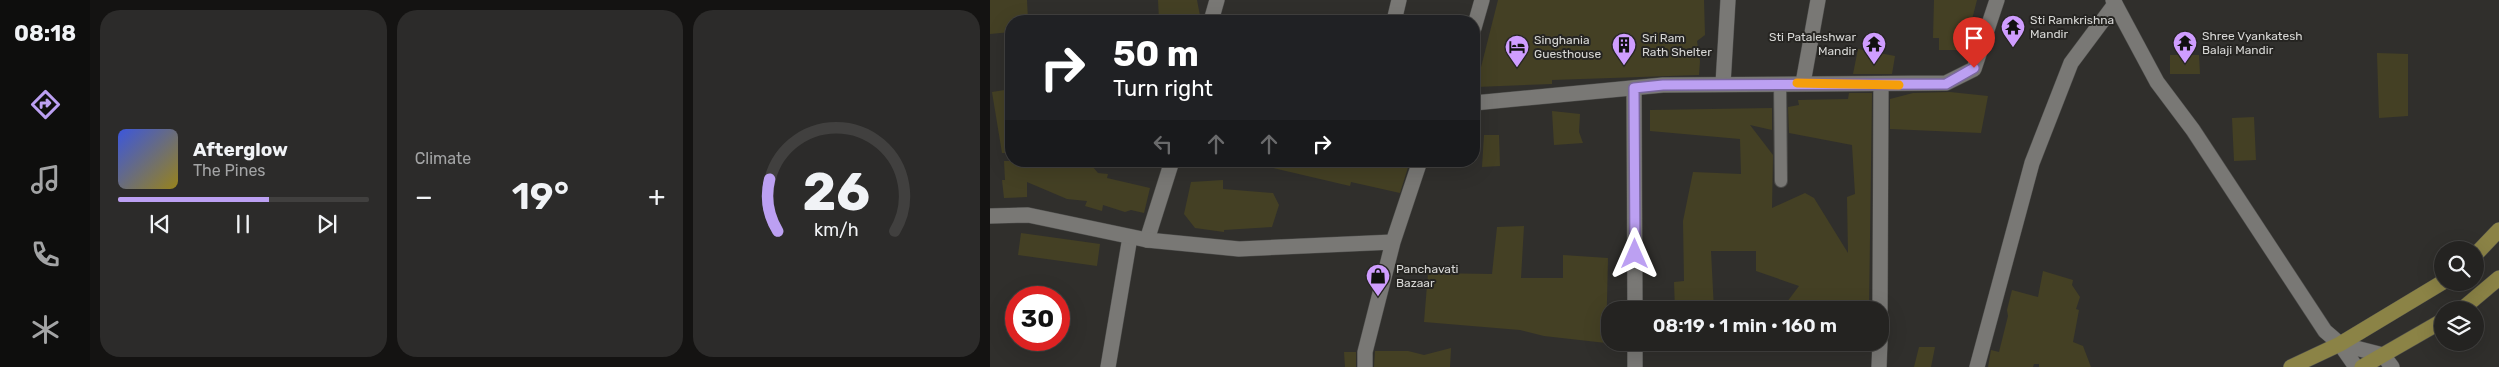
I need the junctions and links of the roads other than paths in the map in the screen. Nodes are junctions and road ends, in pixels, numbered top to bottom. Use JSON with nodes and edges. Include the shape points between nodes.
{"nodes":[{"id":1,"x":1217,"y":0,"type":"edge"},
{"id":2,"x":1399,"y":0,"type":"edge"},
{"id":3,"x":1482,"y":0,"type":"edge"},
{"id":4,"x":1728,"y":0,"type":"edge"},
{"id":5,"x":1818,"y":0,"type":"edge"},
{"id":6,"x":1997,"y":0,"type":"edge"},
{"id":7,"x":2114,"y":2,"type":"edge"},
{"id":8,"x":1213,"y":15,"type":"edge"},
{"id":9,"x":1395,"y":15,"type":"edge"},
{"id":10,"x":1478,"y":15,"type":"edge"},
{"id":11,"x":1803,"y":83,"type":"junction"},
{"id":12,"x":1723,"y":84,"type":"junction"},
{"id":13,"x":1780,"y":84,"type":"junction"},
{"id":14,"x":1881,"y":86,"type":"junction"},
{"id":15,"x":1634,"y":88,"type":"junction"},
{"id":16,"x":1480,"y":102,"type":"edge"},
{"id":17,"x":1170,"y":167,"type":"edge"},
{"id":18,"x":1418,"y":167,"type":"edge"},
{"id":19,"x":1781,"y":181,"type":"dead end"},
{"id":20,"x":990,"y":216,"type":"edge"},
{"id":21,"x":2496,"y":234,"type":"edge"},
{"id":22,"x":1130,"y":237,"type":"junction"},
{"id":23,"x":1147,"y":240,"type":"junction"},
{"id":24,"x":1393,"y":242,"type":"junction"},
{"id":25,"x":2484,"y":246,"type":"edge"},
{"id":26,"x":2499,"y":278,"type":"edge"},
{"id":27,"x":2434,"y":287,"type":"edge"},
{"id":28,"x":1635,"y":301,"type":"edge"},
{"id":29,"x":1880,"y":301,"type":"edge"},
{"id":30,"x":2472,"y":301,"type":"edge"},
{"id":31,"x":2434,"y":327,"type":"edge"},
{"id":32,"x":2340,"y":344,"type":"junction"},
{"id":33,"x":1635,"y":351,"type":"edge"},
{"id":34,"x":1880,"y":351,"type":"edge"},
{"id":35,"x":2388,"y":361,"type":"edge"},
{"id":36,"x":1108,"y":367,"type":"edge"},
{"id":37,"x":1365,"y":367,"type":"edge"},
{"id":38,"x":1635,"y":367,"type":"edge"},
{"id":39,"x":1879,"y":367,"type":"edge"},
{"id":40,"x":1977,"y":367,"type":"edge"},
{"id":41,"x":2291,"y":367,"type":"edge"},
{"id":42,"x":2356,"y":367,"type":"edge"},
{"id":43,"x":2362,"y":367,"type":"edge"}],
"edges":[{"from":1,"to":8,"type":"street"},
{"from":2,"to":9,"type":"street"},
{"from":3,"to":10,"type":"street"},
{"from":4,"to":12,"type":"street"},
{"from":5,"to":11,"type":"street"},
{"from":6,"to":14,"type":"street","via":[[1974,68],[1946,84]]},
{"from":7,"to":32,"type":"street","via":[[2156,82],[2198,138],[2325,331]]},
{"from":7,"to":40,"type":"street","via":[[2071,63],[2032,163]]},
{"from":11,"to":13,"type":"street"},
{"from":11,"to":14,"type":"street"},
{"from":12,"to":13,"type":"street"},
{"from":12,"to":15,"type":"street"},
{"from":13,"to":19,"type":"lane"},
{"from":14,"to":29,"type":"street"},
{"from":15,"to":16,"type":"street"},
{"from":15,"to":28,"type":"street"},
{"from":17,"to":23,"type":"street"},
{"from":18,"to":24,"type":"street"},
{"from":20,"to":22,"type":"street","via":[[1028,215]]},
{"from":21,"to":25,"type":"main road"},
{"from":22,"to":23,"type":"street"},
{"from":22,"to":36,"type":"street"},
{"from":23,"to":24,"type":"street","via":[[1239,249]]},
{"from":24,"to":37,"type":"street","via":[[1365,352]]},
{"from":26,"to":30,"type":"main road"},
{"from":27,"to":32,"type":"main road"},
{"from":31,"to":35,"type":"main road"},
{"from":32,"to":35,"type":"street"},
{"from":32,"to":41,"type":"main road"},
{"from":32,"to":42,"type":"street"},
{"from":33,"to":38,"type":"street"},
{"from":34,"to":39,"type":"street"},
{"from":35,"to":43,"type":"main road"}]}
